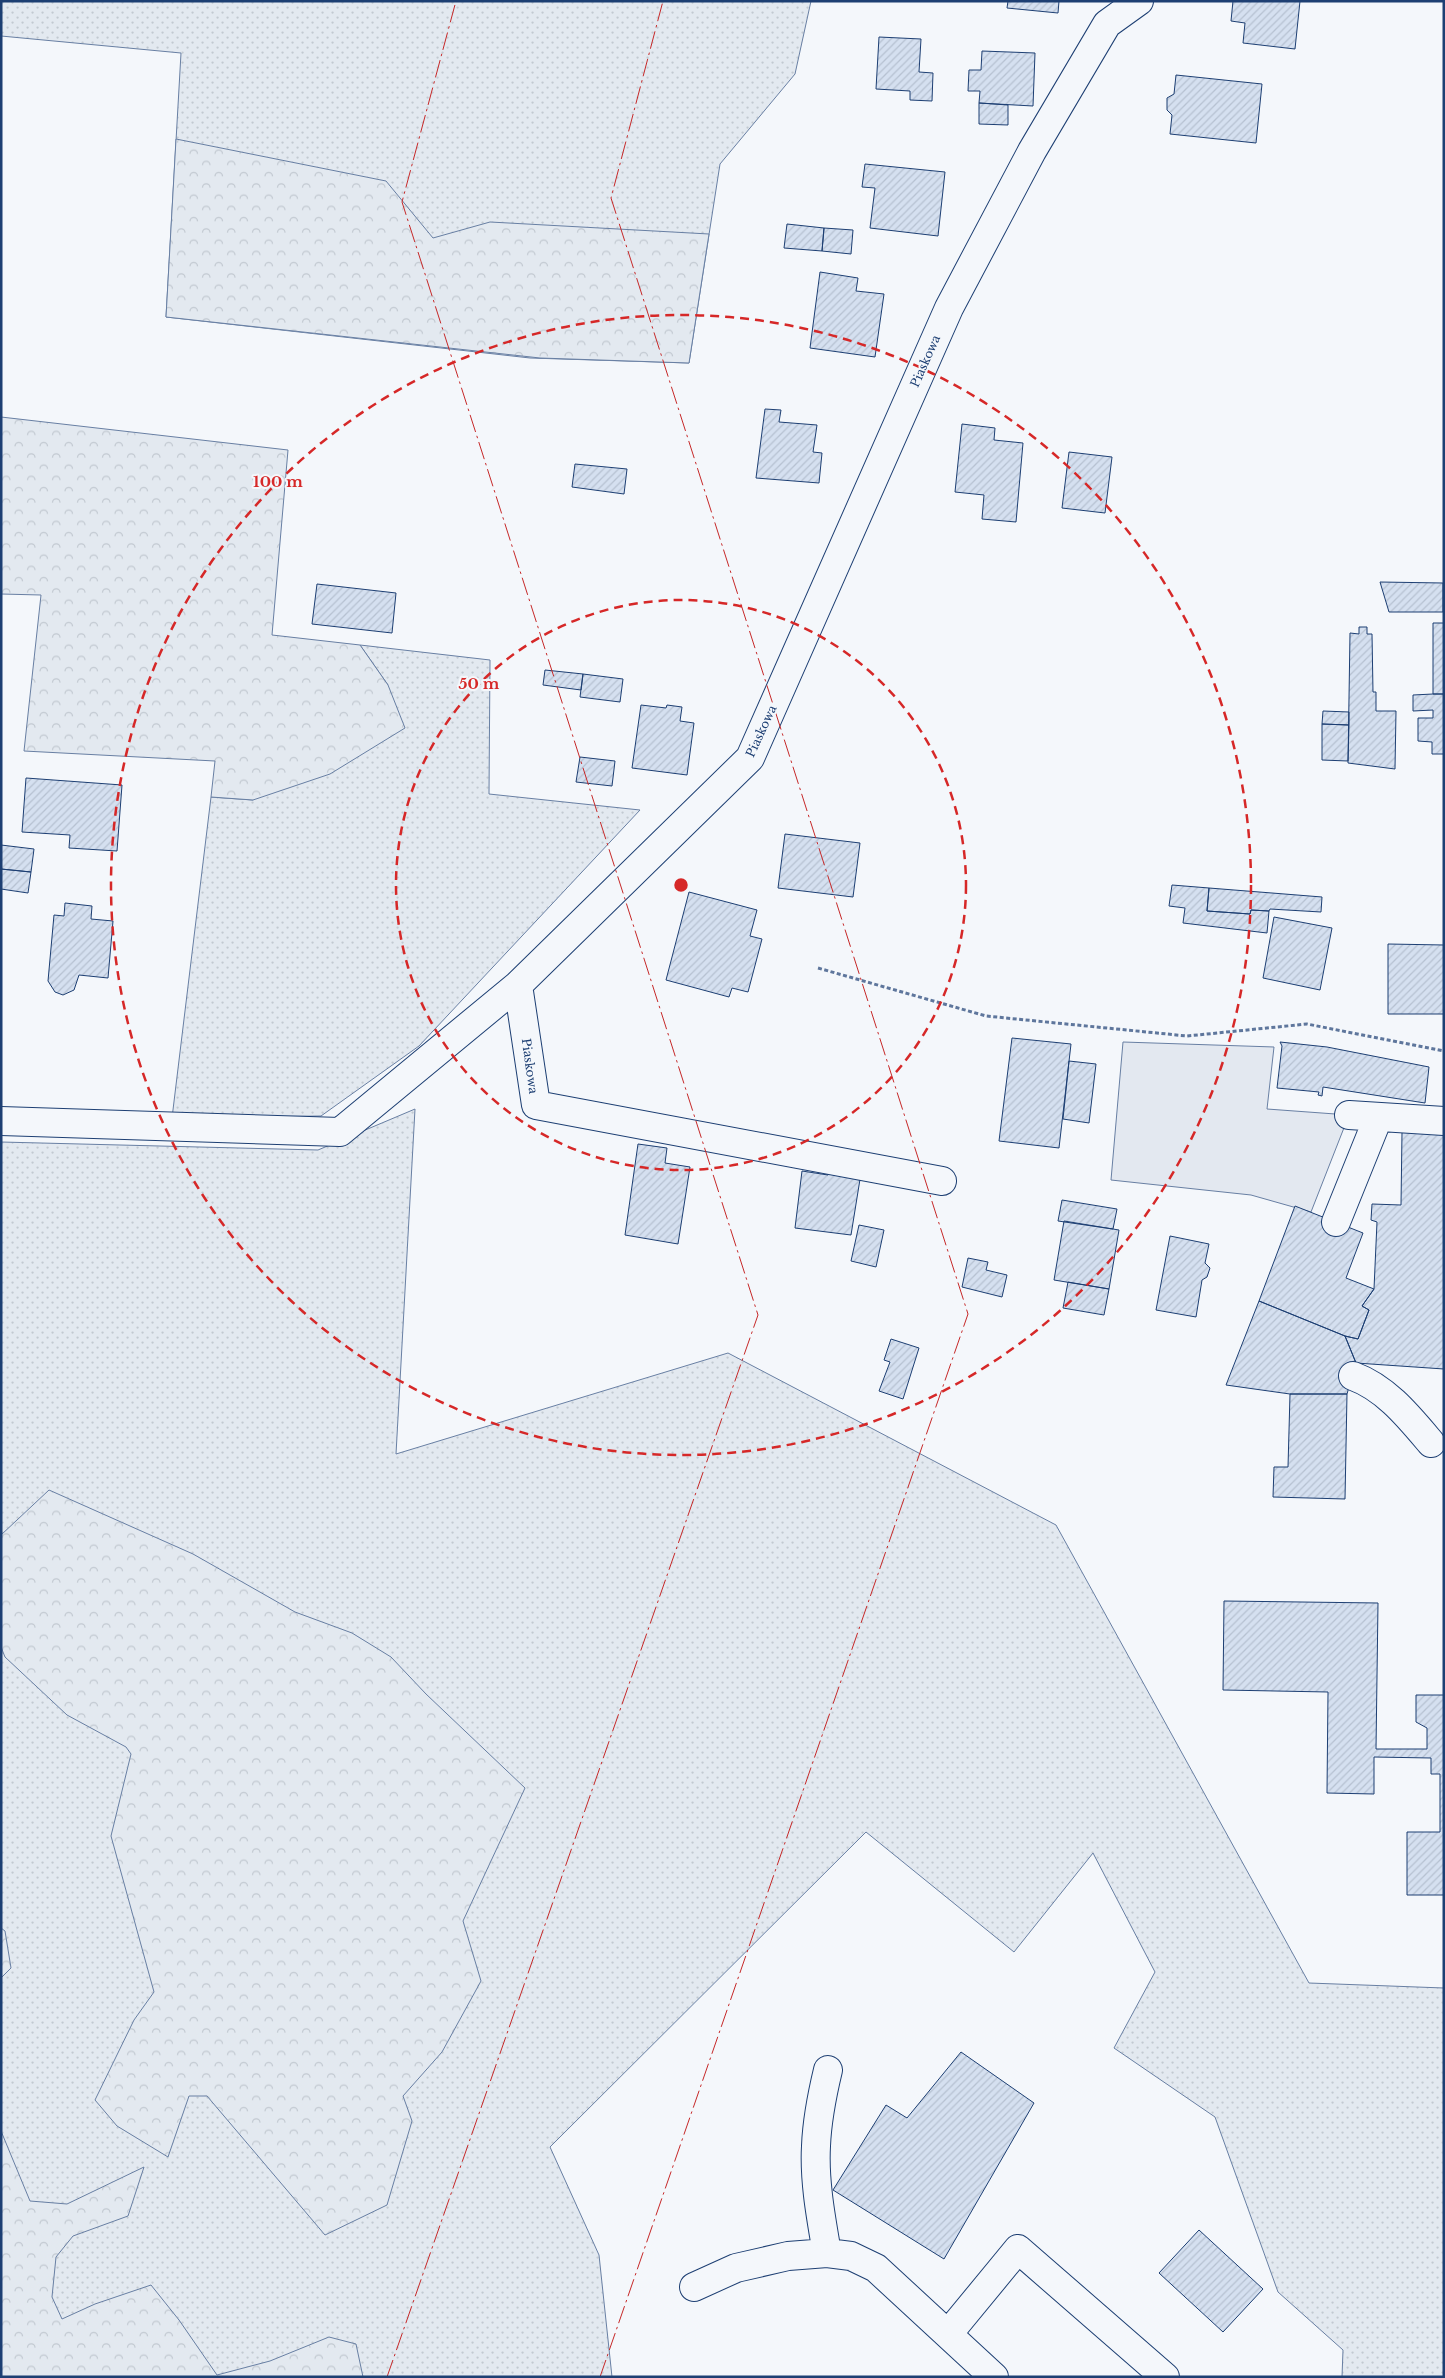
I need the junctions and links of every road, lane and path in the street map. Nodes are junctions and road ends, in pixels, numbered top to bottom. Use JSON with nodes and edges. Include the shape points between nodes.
{"nodes":[{"id":1,"x":1140,"y":1,"type":"edge"},
{"id":2,"x":818,"y":968,"type":"dead end"},
{"id":3,"x":518,"y":985,"type":"junction"},
{"id":4,"x":1444,"y":1051,"type":"edge"},
{"id":5,"x":1349,"y":1115,"type":"dead end"},
{"id":6,"x":1378,"y":1118,"type":"junction"},
{"id":7,"x":1,"y":1121,"type":"edge"},
{"id":8,"x":1444,"y":1121,"type":"edge"},
{"id":9,"x":942,"y":1181,"type":"dead end"},
{"id":10,"x":1336,"y":1222,"type":"dead end"},
{"id":11,"x":1353,"y":1376,"type":"dead end"},
{"id":12,"x":1431,"y":1443,"type":"dead end"},
{"id":13,"x":828,"y":2070,"type":"dead end"},
{"id":14,"x":827,"y":2253,"type":"junction"},
{"id":15,"x":694,"y":2287,"type":"dead end"},
{"id":16,"x":948,"y":2334,"type":"junction"},
{"id":17,"x":994,"y":2377,"type":"edge"},
{"id":18,"x":1164,"y":2377,"type":"edge"}],
"edges":[{"from":1,"to":3,"type":"street","name":"Piaskowa","via":[[1107,24],[1032,151],[949,308],[750,758]]},
{"from":2,"to":4,"type":"path","via":[[986,1016],[1187,1036],[1307,1024]]},
{"from":3,"to":7,"type":"street","via":[[340,1132]]},
{"from":3,"to":9,"type":"street","name":"Piaskowa","via":[[536,1105]]},
{"from":5,"to":6,"type":"street"},
{"from":6,"to":8,"type":"street"},
{"from":6,"to":10,"type":"street"},
{"from":11,"to":12,"type":"street","via":[[1365,1380],[1398,1405]]},
{"from":13,"to":14,"type":"street","via":[[820,2105],[816,2147]]},
{"from":14,"to":15,"type":"street","via":[[788,2256],[736,2268]]},
{"from":14,"to":16,"type":"street","via":[[850,2256],[876,2268]]},
{"from":16,"to":17,"type":"street"},
{"from":16,"to":18,"type":"street","via":[[1018,2249]]}]}
